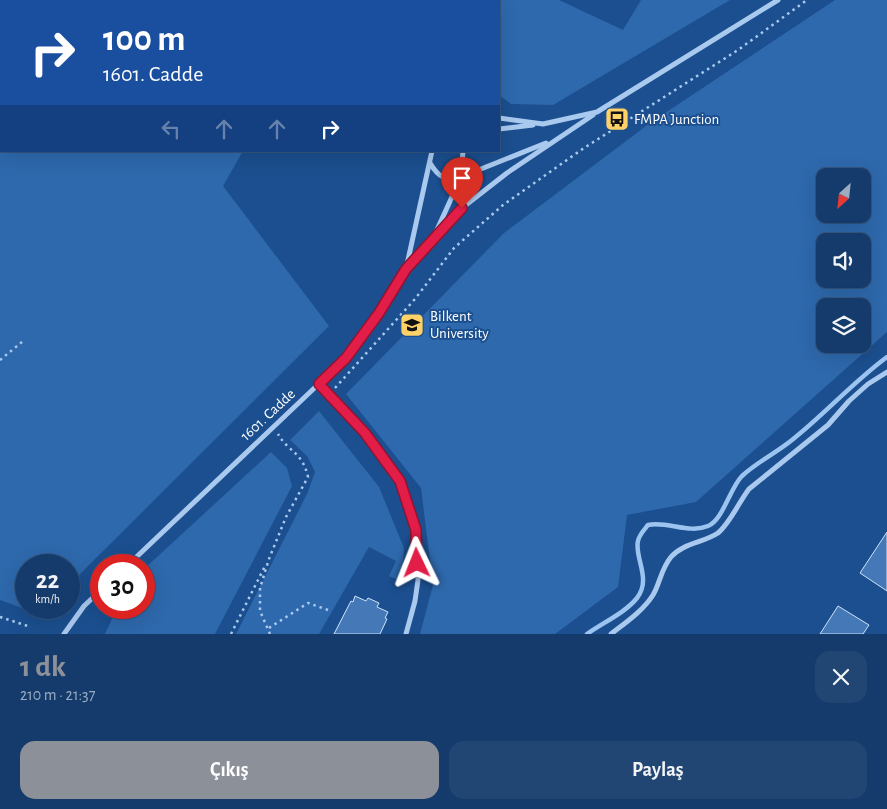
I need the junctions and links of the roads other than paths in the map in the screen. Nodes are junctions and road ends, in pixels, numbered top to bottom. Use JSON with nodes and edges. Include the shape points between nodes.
{"nodes":[{"id":1,"x":778,"y":0,"type":"edge"},
{"id":2,"x":597,"y":112,"type":"junction"},
{"id":3,"x":500,"y":118,"type":"edge"},
{"id":4,"x":543,"y":124,"type":"junction"},
{"id":5,"x":500,"y":129,"type":"edge"},
{"id":6,"x":556,"y":139,"type":"junction"},
{"id":7,"x":432,"y":152,"type":"edge"},
{"id":8,"x":463,"y":152,"type":"edge"},
{"id":9,"x":430,"y":163,"type":"junction"},
{"id":10,"x":461,"y":177,"type":"junction"},
{"id":11,"x":433,"y":237,"type":"junction"},
{"id":12,"x":406,"y":269,"type":"junction"},
{"id":13,"x":887,"y":372,"type":"edge"},
{"id":14,"x":319,"y":384,"type":"junction"},
{"id":15,"x":140,"y":554,"type":"edge"},
{"id":16,"x":90,"y":600,"type":"edge"},
{"id":17,"x":64,"y":634,"type":"edge"},
{"id":18,"x":406,"y":634,"type":"edge"},
{"id":19,"x":611,"y":634,"type":"edge"}],
"edges":[{"from":1,"to":2,"type":"street"},
{"from":2,"to":4,"type":"street"},
{"from":2,"to":6,"type":"street"},
{"from":3,"to":4,"type":"street"},
{"from":4,"to":5,"type":"street"},
{"from":6,"to":10,"type":"street"},
{"from":6,"to":11,"type":"street","via":[[462,208]]},
{"from":7,"to":9,"type":"street","name":"1601. Cadde"},
{"from":8,"to":10,"type":"street"},
{"from":9,"to":10,"type":"street","via":[[437,174],[447,179]]},
{"from":9,"to":12,"type":"street","name":"1601. Cadde"},
{"from":10,"to":11,"type":"street"},
{"from":11,"to":12,"type":"street"},
{"from":12,"to":14,"type":"street","name":"1601. Cadde","via":[[346,358]]},
{"from":13,"to":19,"type":"street","via":[[868,384],[828,425],[749,489],[718,532],[684,547],[671,557],[660,573],[654,594]]},
{"from":14,"to":15,"type":"street","name":"1601. Cadde"},
{"from":14,"to":18,"type":"street","via":[[365,433],[400,481],[416,530],[418,580]]},
{"from":16,"to":17,"type":"street"}]}
